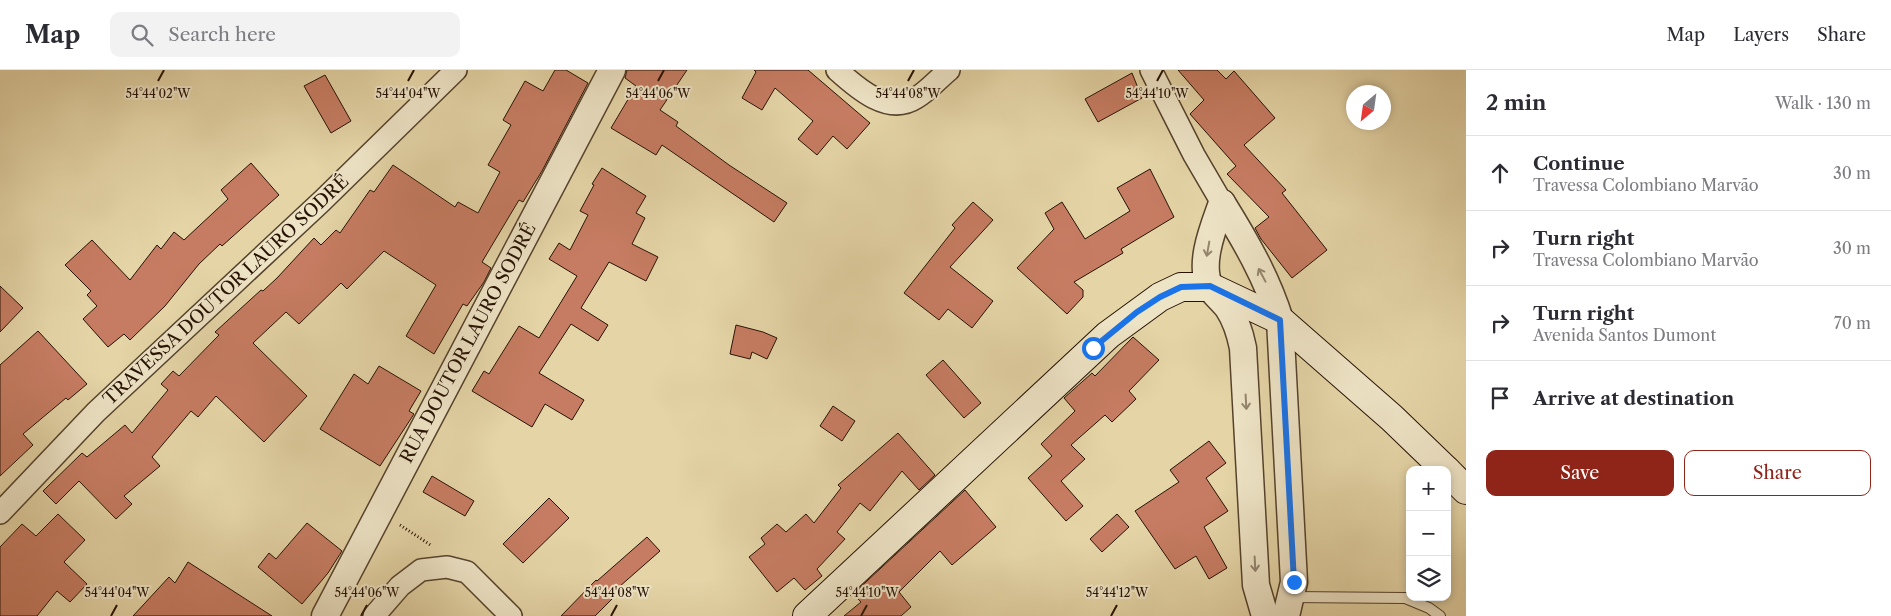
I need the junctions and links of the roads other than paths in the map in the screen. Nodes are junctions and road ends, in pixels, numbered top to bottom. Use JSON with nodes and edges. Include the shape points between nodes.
{"nodes":[{"id":1,"x":456,"y":70,"type":"edge"},
{"id":2,"x":612,"y":70,"type":"edge"},
{"id":3,"x":837,"y":70,"type":"edge"},
{"id":4,"x":949,"y":70,"type":"edge"},
{"id":5,"x":1151,"y":70,"type":"edge"},
{"id":6,"x":1222,"y":203,"type":"junction"},
{"id":7,"x":1210,"y":286,"type":"junction"},
{"id":8,"x":1280,"y":320,"type":"junction"},
{"id":9,"x":1443,"y":466,"type":"edge"},
{"id":10,"x":1451,"y":474,"type":"edge"},
{"id":11,"x":1466,"y":490,"type":"edge"},
{"id":12,"x":0,"y":513,"type":"edge"},
{"id":13,"x":1288,"y":607,"type":"edge"},
{"id":14,"x":325,"y":616,"type":"edge"},
{"id":15,"x":374,"y":616,"type":"edge"},
{"id":16,"x":511,"y":616,"type":"edge"},
{"id":17,"x":807,"y":616,"type":"edge"},
{"id":18,"x":1265,"y":616,"type":"edge"},
{"id":19,"x":1440,"y":616,"type":"edge"}],
"edges":[{"from":1,"to":12,"type":"street","name":"TRAVESSA DOUTOR LAURO SODRÉ","via":[[322,201],[96,412]]},
{"from":2,"to":14,"type":"street","name":"RUA DOUTOR LAURO SODRÉ"},
{"from":3,"to":4,"type":"street","via":[[876,100],[893,104],[914,100]]},
{"from":5,"to":6,"type":"street"},
{"from":6,"to":7,"type":"street","one_way":true,"via":[[1207,254],[1206,271]]},
{"from":8,"to":6,"type":"street","one_way":true,"via":[[1270,291]]},
{"from":7,"to":8,"type":"main road"},
{"from":7,"to":17,"type":"main road","via":[[1181,287],[1160,297],[1108,335]]},
{"from":7,"to":18,"type":"street","one_way":true,"via":[[1237,324],[1243,348],[1256,585]]},
{"from":8,"to":9,"type":"main road"},
{"from":8,"to":13,"type":"street","via":[[1294,582]]},
{"from":10,"to":11,"type":"main road"},
{"from":13,"to":19,"type":"lane","via":[[1405,598],[1430,608]]},
{"from":15,"to":16,"type":"street","via":[[400,586],[421,570],[447,567],[466,572]]}]}
